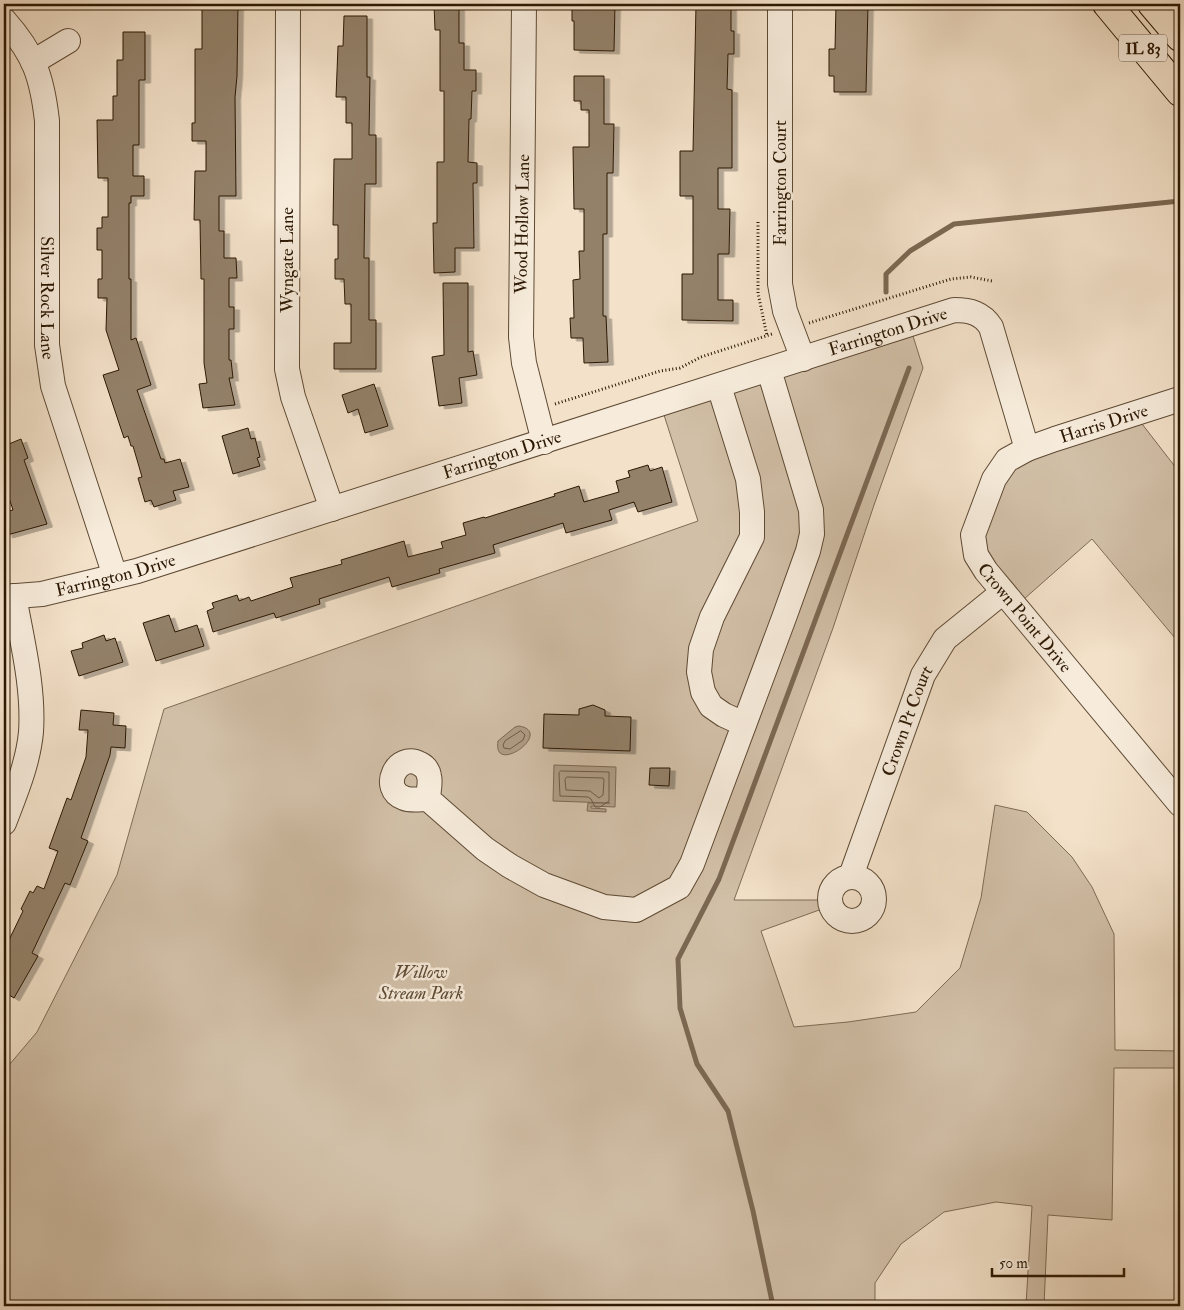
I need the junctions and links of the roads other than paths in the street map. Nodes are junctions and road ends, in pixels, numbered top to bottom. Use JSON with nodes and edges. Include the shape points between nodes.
{"nodes":[{"id":1,"x":288,"y":4,"type":"edge"},
{"id":2,"x":524,"y":4,"type":"edge"},
{"id":3,"x":780,"y":4,"type":"edge"},
{"id":4,"x":1107,"y":4,"type":"edge"},
{"id":5,"x":1152,"y":4,"type":"edge"},
{"id":6,"x":4,"y":20,"type":"edge"},
{"id":7,"x":1180,"y":37,"type":"edge"},
{"id":8,"x":68,"y":41,"type":"dead end"},
{"id":9,"x":33,"y":62,"type":"junction"},
{"id":10,"x":1180,"y":92,"type":"edge"},
{"id":11,"x":803,"y":359,"type":"junction"},
{"id":12,"x":769,"y":370,"type":"junction"},
{"id":13,"x":719,"y":386,"type":"junction"},
{"id":14,"x":1180,"y":398,"type":"edge"},
{"id":15,"x":544,"y":442,"type":"junction"},
{"id":16,"x":1027,"y":450,"type":"junction"},
{"id":17,"x":332,"y":509,"type":"junction"},
{"id":18,"x":115,"y":576,"type":"junction"},
{"id":19,"x":1004,"y":592,"type":"junction"},
{"id":20,"x":9,"y":597,"type":"edge"},
{"id":21,"x":744,"y":724,"type":"junction"},
{"id":22,"x":428,"y":799,"type":"dead end"},
{"id":23,"x":1180,"y":804,"type":"edge"},
{"id":24,"x":4,"y":823,"type":"edge"},
{"id":25,"x":851,"y":876,"type":"dead end"}],
"edges":[{"from":1,"to":17,"type":"street","name":"Wyngate Lane","via":[[287,369],[293,397]]},
{"from":2,"to":15,"type":"street","name":"Wood Hollow Lane","via":[[521,337],[524,363]]},
{"from":3,"to":11,"type":"street","name":"Farrington Court","via":[[780,284],[785,311]]},
{"from":4,"to":10,"type":"main road","number":"IL 83"},
{"from":5,"to":7,"type":"main road","number":"IL 83"},
{"from":6,"to":9,"type":"street","name":"Silver Rock Lane","via":[[21,39]]},
{"from":8,"to":9,"type":"street"},
{"from":9,"to":18,"type":"street","name":"Silver Rock Lane","via":[[42,87],[48,121],[47,345],[53,386]]},
{"from":11,"to":12,"type":"street","name":"Farrington Drive"},
{"from":11,"to":16,"type":"street","name":"Farrington Drive","via":[[954,310],[979,314],[991,327]]},
{"from":12,"to":13,"type":"street","name":"Farrington Drive"},
{"from":12,"to":21,"type":"street","via":[[811,510],[812,534]]},
{"from":13,"to":15,"type":"street","name":"Farrington Drive"},
{"from":13,"to":21,"type":"street","via":[[748,479],[752,537],[712,617],[701,649],[699,672],[710,706]]},
{"from":14,"to":16,"type":"street","name":"Harris Drive"},
{"from":15,"to":17,"type":"street","name":"Farrington Drive"},
{"from":16,"to":19,"type":"street","name":"Crown Point Drive","via":[[1007,460],[994,479],[973,536],[976,555]]},
{"from":17,"to":18,"type":"street","name":"Farrington Drive"},
{"from":18,"to":20,"type":"street","name":"Farrington Drive","via":[[42,594]]},
{"from":19,"to":23,"type":"street","name":"Crown Point Drive"},
{"from":19,"to":25,"type":"street","name":"Crown Pt Court","via":[[945,639],[924,675]]},
{"from":20,"to":24,"type":"street","via":[[31,694],[31,733],[22,775]]},
{"from":21,"to":22,"type":"street","via":[[692,864],[678,887],[636,910],[604,906],[538,882],[485,849]]}]}
